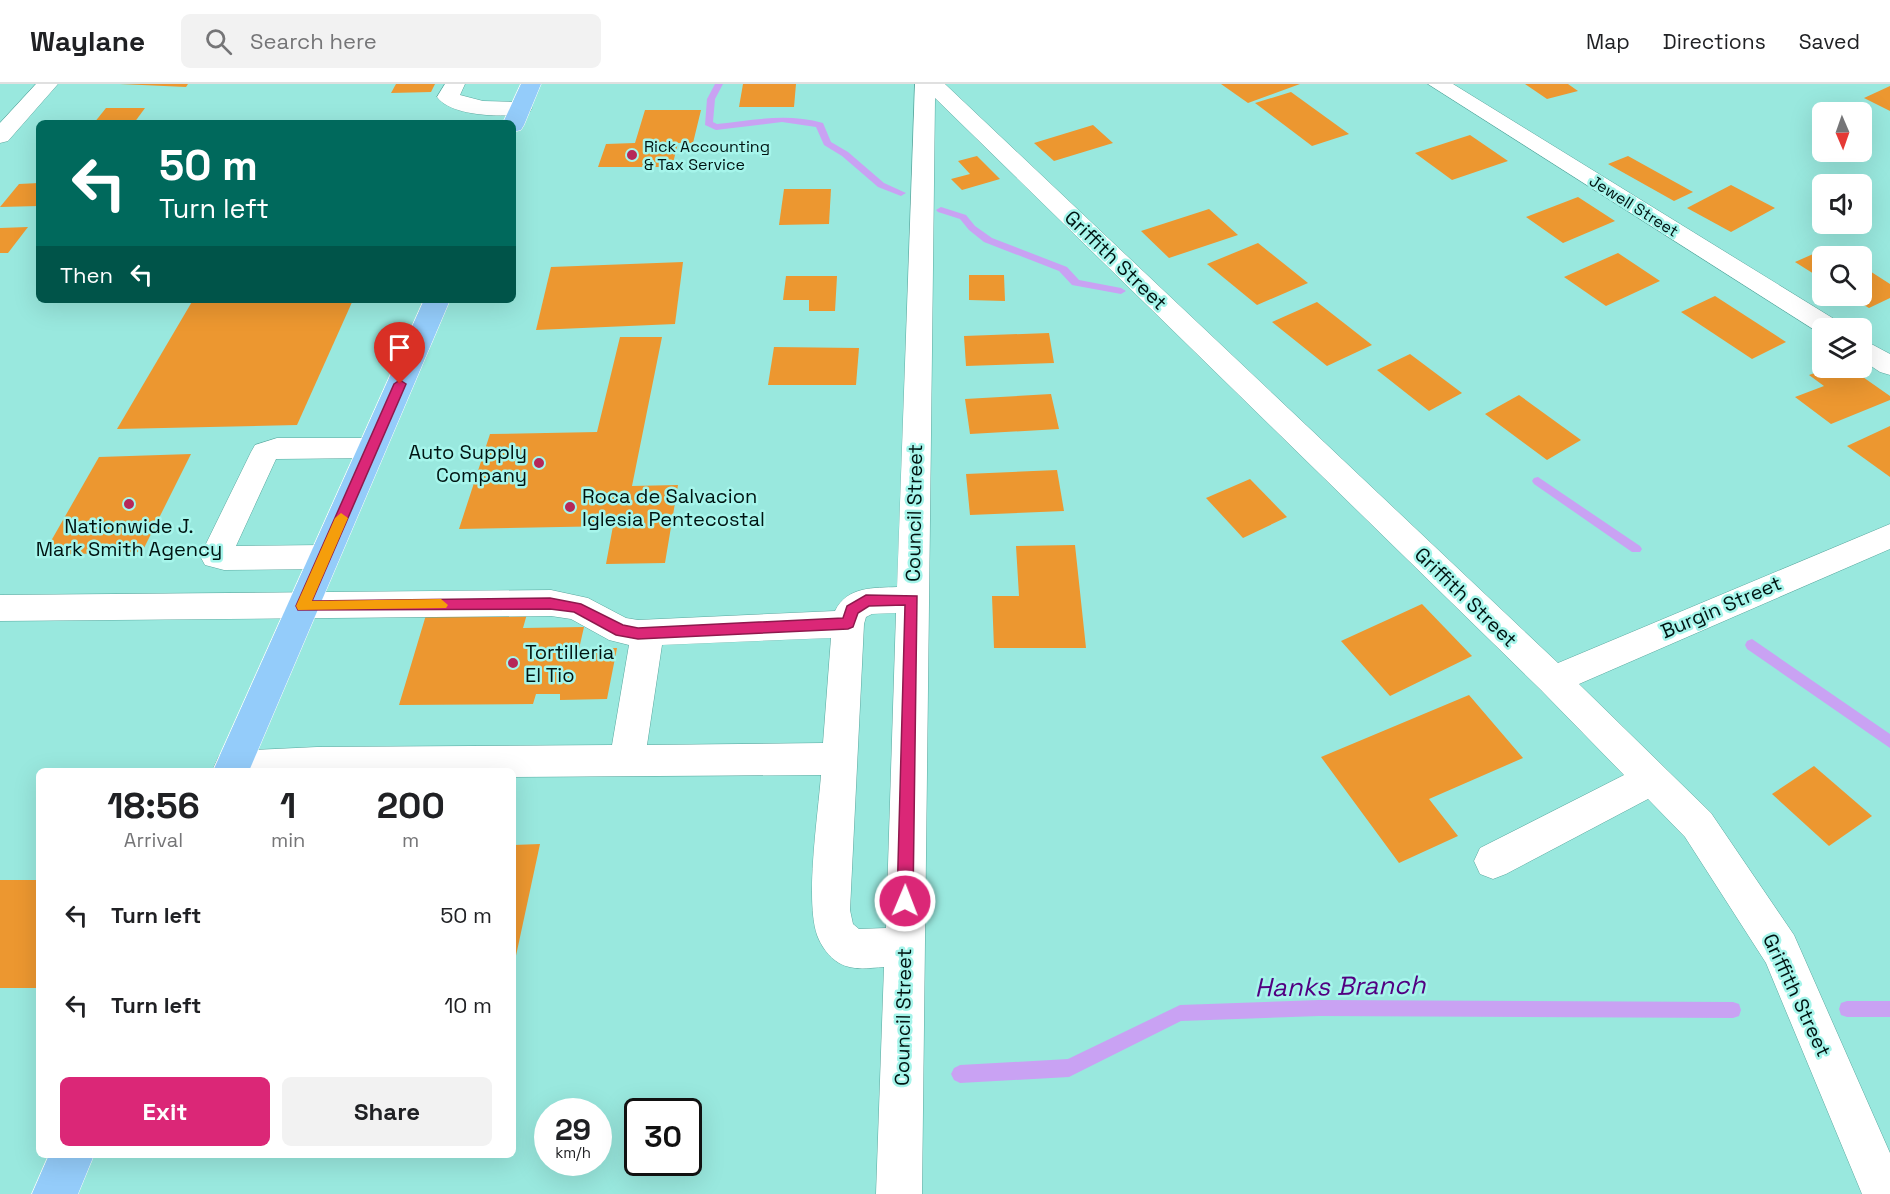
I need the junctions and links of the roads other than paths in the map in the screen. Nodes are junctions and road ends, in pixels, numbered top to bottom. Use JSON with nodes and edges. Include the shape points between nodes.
{"nodes":[{"id":1,"x":48,"y":84,"type":"edge"},
{"id":2,"x":455,"y":84,"type":"edge"},
{"id":3,"x":531,"y":84,"type":"edge"},
{"id":4,"x":925,"y":84,"type":"edge"},
{"id":5,"x":933,"y":84,"type":"edge"},
{"id":6,"x":1438,"y":84,"type":"edge"},
{"id":7,"x":517,"y":117,"type":"edge"},
{"id":8,"x":0,"y":136,"type":"edge"},
{"id":9,"x":436,"y":303,"type":"edge"},
{"id":10,"x":1814,"y":318,"type":"edge"},
{"id":11,"x":1872,"y":354,"type":"edge"},
{"id":12,"x":1890,"y":366,"type":"edge"},
{"id":13,"x":372,"y":447,"type":"junction"},
{"id":14,"x":1890,"y":536,"type":"edge"},
{"id":15,"x":324,"y":557,"type":"junction"},
{"id":16,"x":912,"y":599,"type":"junction"},
{"id":17,"x":303,"y":606,"type":"junction"},
{"id":18,"x":0,"y":608,"type":"edge"},
{"id":19,"x":848,"y":624,"type":"junction"},
{"id":20,"x":648,"y":632,"type":"junction"},
{"id":21,"x":1553,"y":680,"type":"junction"},
{"id":22,"x":841,"y":759,"type":"junction"},
{"id":23,"x":627,"y":761,"type":"junction"},
{"id":24,"x":232,"y":768,"type":"edge"},
{"id":25,"x":246,"y":768,"type":"edge"},
{"id":26,"x":1654,"y":778,"type":"junction"},
{"id":27,"x":1493,"y":861,"type":"dead end"},
{"id":28,"x":904,"y":947,"type":"junction"},
{"id":29,"x":71,"y":1158,"type":"edge"},
{"id":30,"x":55,"y":1194,"type":"edge"},
{"id":31,"x":899,"y":1194,"type":"edge"},
{"id":32,"x":1885,"y":1194,"type":"edge"}],
"edges":[{"from":1,"to":8,"type":"street"},
{"from":2,"to":7,"type":"street","via":[[448,97],[455,102]]},
{"from":3,"to":7,"type":"main road"},
{"from":4,"to":16,"type":"street","name":"Council Street"},
{"from":5,"to":21,"type":"street","name":"Griffith Street"},
{"from":6,"to":10,"type":"street","name":"Jewell Street"},
{"from":9,"to":13,"type":"main road"},
{"from":11,"to":12,"type":"street"},
{"from":13,"to":15,"type":"main road"},
{"from":13,"to":15,"type":"street","via":[[277,448],[265,452],[216,556]]},
{"from":14,"to":21,"type":"street","name":"Burgin Street"},
{"from":15,"to":17,"type":"main road"},
{"from":16,"to":19,"type":"street","via":[[866,601],[852,610]]},
{"from":16,"to":28,"type":"street","name":"Council Street"},
{"from":17,"to":18,"type":"street"},
{"from":17,"to":20,"type":"street","via":[[550,603],[577,608],[621,631]]},
{"from":17,"to":24,"type":"main road"},
{"from":19,"to":20,"type":"street"},
{"from":19,"to":22,"type":"street"},
{"from":20,"to":23,"type":"street"},
{"from":21,"to":26,"type":"street","name":"Griffith Street"},
{"from":22,"to":23,"type":"street"},
{"from":22,"to":28,"type":"street","via":[[831,910],[836,934],[852,949]]},
{"from":23,"to":25,"type":"street","via":[[317,763]]},
{"from":26,"to":27,"type":"street"},
{"from":26,"to":32,"type":"street","name":"Griffith Street","via":[[1698,825],[1780,949]]},
{"from":28,"to":31,"type":"street","name":"Council Street"},
{"from":29,"to":30,"type":"main road"}]}
